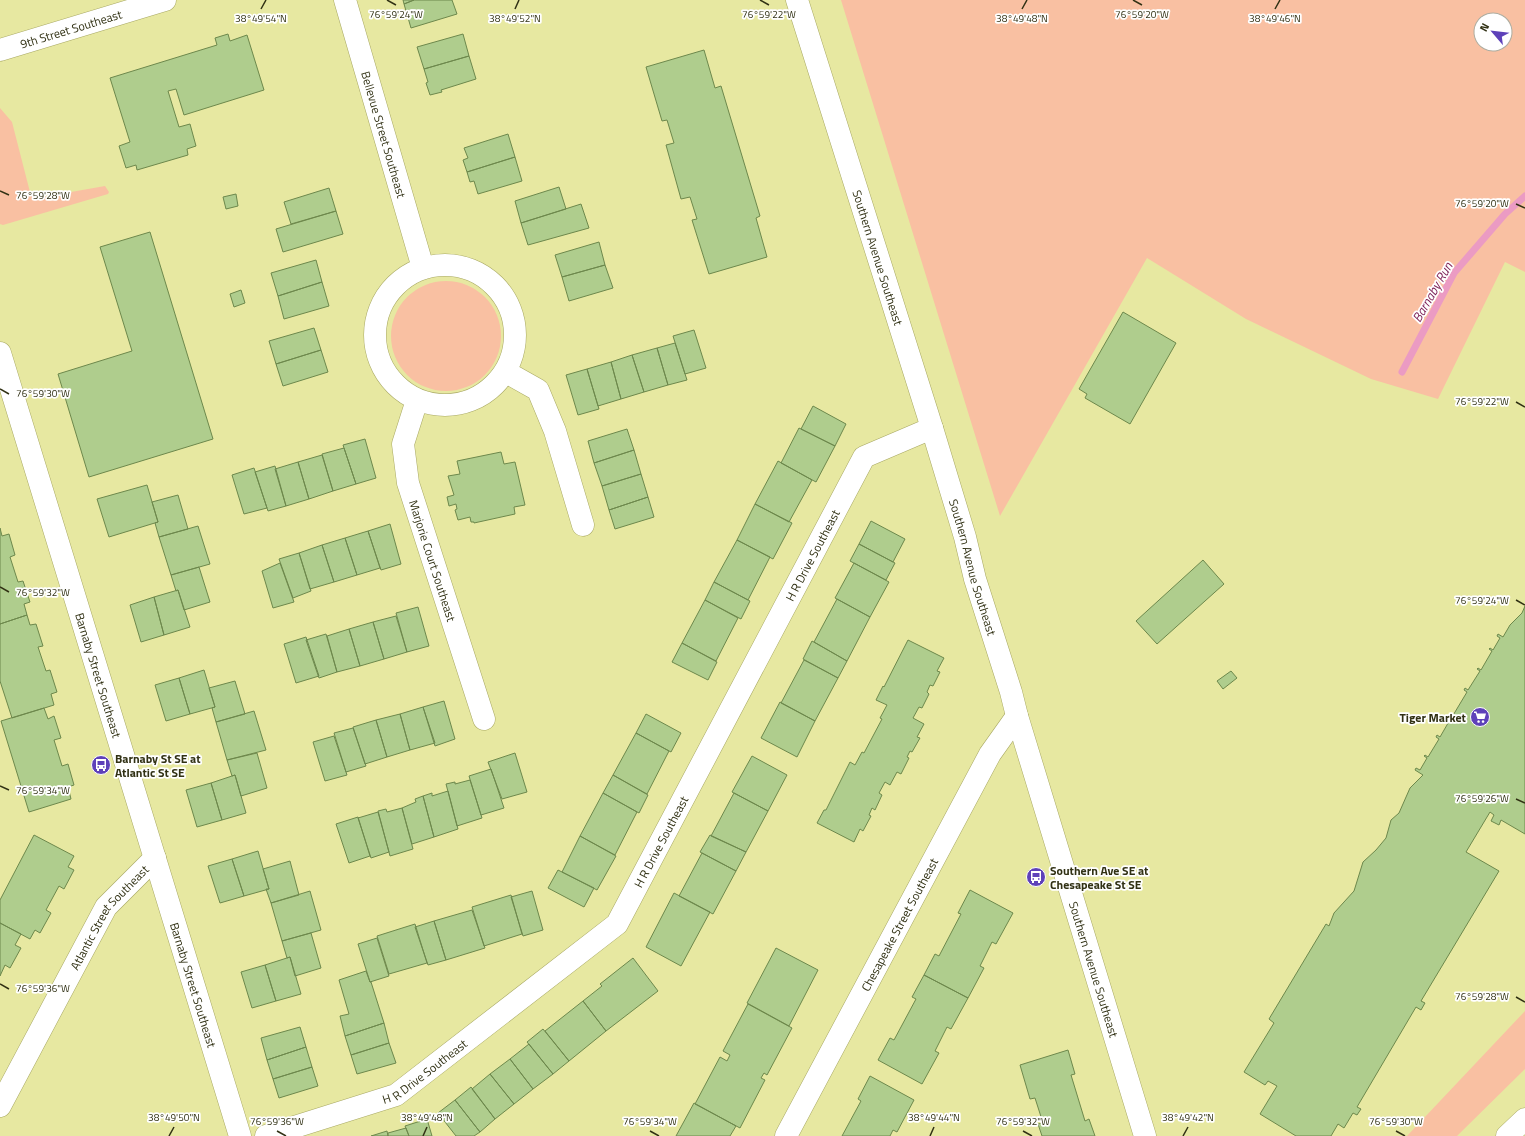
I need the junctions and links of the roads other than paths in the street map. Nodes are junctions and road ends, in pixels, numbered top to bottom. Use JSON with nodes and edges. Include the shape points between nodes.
{"nodes":[{"id":1,"x":166,"y":0,"type":"edge"},
{"id":2,"x":344,"y":0,"type":"edge"},
{"id":3,"x":797,"y":0,"type":"edge"},
{"id":4,"x":0,"y":50,"type":"edge"},
{"id":5,"x":422,"y":268,"type":"junction"},
{"id":6,"x":0,"y":353,"type":"edge"},
{"id":7,"x":506,"y":372,"type":"junction"},
{"id":8,"x":417,"y":400,"type":"junction"},
{"id":9,"x":932,"y":428,"type":"junction"},
{"id":10,"x":583,"y":526,"type":"dead end"},
{"id":11,"x":1017,"y":716,"type":"junction"},
{"id":12,"x":484,"y":719,"type":"dead end"},
{"id":13,"x":155,"y":858,"type":"junction"},
{"id":14,"x":0,"y":1106,"type":"edge"},
{"id":15,"x":1525,"y":1119,"type":"edge"},
{"id":16,"x":240,"y":1136,"type":"edge"},
{"id":17,"x":266,"y":1136,"type":"edge"},
{"id":18,"x":786,"y":1136,"type":"edge"},
{"id":19,"x":1145,"y":1136,"type":"edge"},
{"id":20,"x":1506,"y":1136,"type":"edge"}],
"edges":[{"from":1,"to":4,"type":"street","name":"9th Street Southeast"},
{"from":2,"to":5,"type":"street","name":"Bellevue Street Southeast"},
{"from":3,"to":9,"type":"street","name":"Southern Avenue Southeast"},
{"from":5,"to":7,"type":"street","via":[[449,265],[466,268],[486,278],[503,294],[511,308],[516,334],[512,358]]},
{"from":5,"to":8,"type":"street","via":[[406,276],[391,290],[376,319],[374,333],[380,363],[392,383],[403,393]]},
{"from":6,"to":13,"type":"street","name":"Barnaby Street Southeast"},
{"from":7,"to":8,"type":"street","via":[[495,386],[466,403],[435,406]]},
{"from":7,"to":10,"type":"street","via":[[538,390],[556,431]]},
{"from":8,"to":12,"type":"street","name":"Marjorie Court Southeast","via":[[402,444],[408,483]]},
{"from":9,"to":11,"type":"street","name":"Southern Avenue Southeast"},
{"from":9,"to":17,"type":"street","name":"H R Drive Southeast","via":[[864,457],[617,924],[396,1095]]},
{"from":11,"to":18,"type":"street","name":"Chesapeake Street Southeast","via":[[990,754]]},
{"from":11,"to":19,"type":"street","name":"Southern Avenue Southeast"},
{"from":13,"to":14,"type":"street","name":"Atlantic Street Southeast","via":[[106,907]]},
{"from":13,"to":16,"type":"street","name":"Barnaby Street Southeast"},
{"from":15,"to":20,"type":"street"}]}
